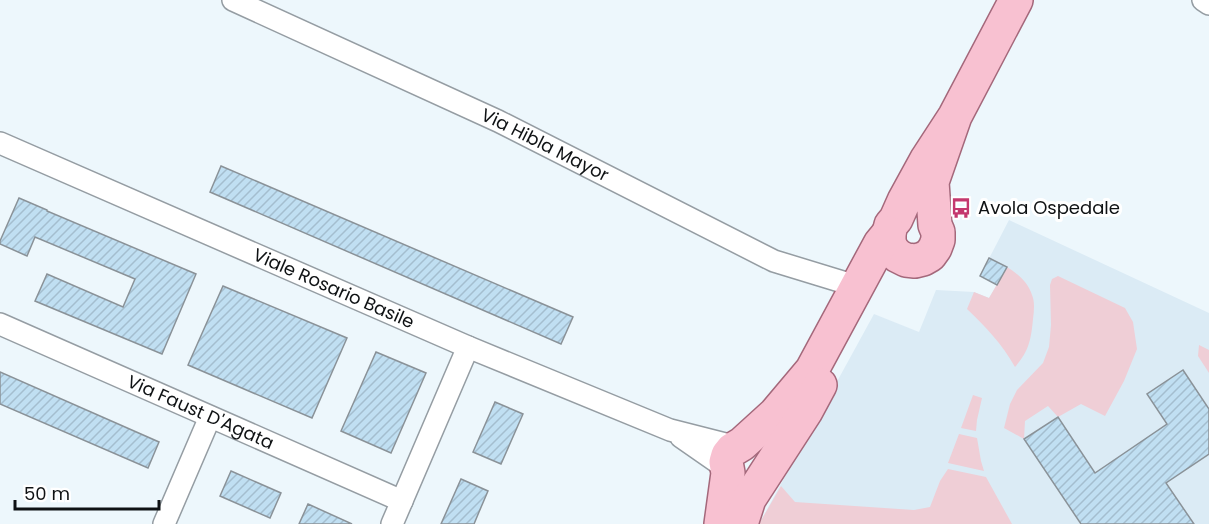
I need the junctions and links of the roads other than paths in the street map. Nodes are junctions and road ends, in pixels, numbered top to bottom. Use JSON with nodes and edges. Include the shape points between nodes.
{"nodes":[{"id":1,"x":233,"y":0,"type":"edge"},
{"id":2,"x":1016,"y":0,"type":"edge"},
{"id":3,"x":1203,"y":0,"type":"edge"},
{"id":4,"x":1209,"y":4,"type":"edge"},
{"id":5,"x":955,"y":116,"type":"junction"},
{"id":6,"x":0,"y":143,"type":"edge"},
{"id":7,"x":935,"y":225,"type":"junction"},
{"id":8,"x":893,"y":226,"type":"junction"},
{"id":9,"x":906,"y":260,"type":"junction"},
{"id":10,"x":858,"y":285,"type":"junction"},
{"id":11,"x":0,"y":324,"type":"edge"},
{"id":12,"x":468,"y":347,"type":"junction"},
{"id":13,"x":210,"y":417,"type":"junction"},
{"id":14,"x":734,"y":458,"type":"junction"},
{"id":15,"x":765,"y":476,"type":"junction"},
{"id":16,"x":402,"y":501,"type":"junction"},
{"id":17,"x":165,"y":524,"type":"edge"},
{"id":18,"x":392,"y":524,"type":"edge"},
{"id":19,"x":721,"y":524,"type":"edge"},
{"id":20,"x":741,"y":524,"type":"edge"}],
"edges":[{"from":1,"to":10,"type":"street","name":"Via Hibla Mayor","via":[[498,122],[774,261]]},
{"from":2,"to":5,"type":"main road"},
{"from":3,"to":4,"type":"street"},
{"from":5,"to":7,"type":"main road","via":[[932,182]]},
{"from":5,"to":8,"type":"main road","via":[[927,159]]},
{"from":6,"to":12,"type":"street","name":"Viale Rosario Basile"},
{"from":7,"to":8,"type":"main road","via":[[924,214],[910,212],[902,214]]},
{"from":7,"to":9,"type":"main road","via":[[938,240],[930,255]]},
{"from":8,"to":9,"type":"main road","via":[[889,242],[892,250]]},
{"from":8,"to":10,"type":"main road"},
{"from":9,"to":15,"type":"main road","via":[[877,280],[806,411]]},
{"from":10,"to":14,"type":"main road","via":[[812,370]]},
{"from":11,"to":13,"type":"street","name":"Via Faust D'Agata"},
{"from":12,"to":14,"type":"street","name":"Viale Rosario Basile","via":[[670,430],[725,444]]},
{"from":12,"to":16,"type":"street"},
{"from":13,"to":16,"type":"street","name":"Via Faust D'Agata"},
{"from":13,"to":17,"type":"street"},
{"from":14,"to":15,"type":"main road","via":[[735,482],[745,486]]},
{"from":14,"to":19,"type":"main road"},
{"from":15,"to":20,"type":"main road","via":[[749,499]]},
{"from":16,"to":18,"type":"street"}]}
